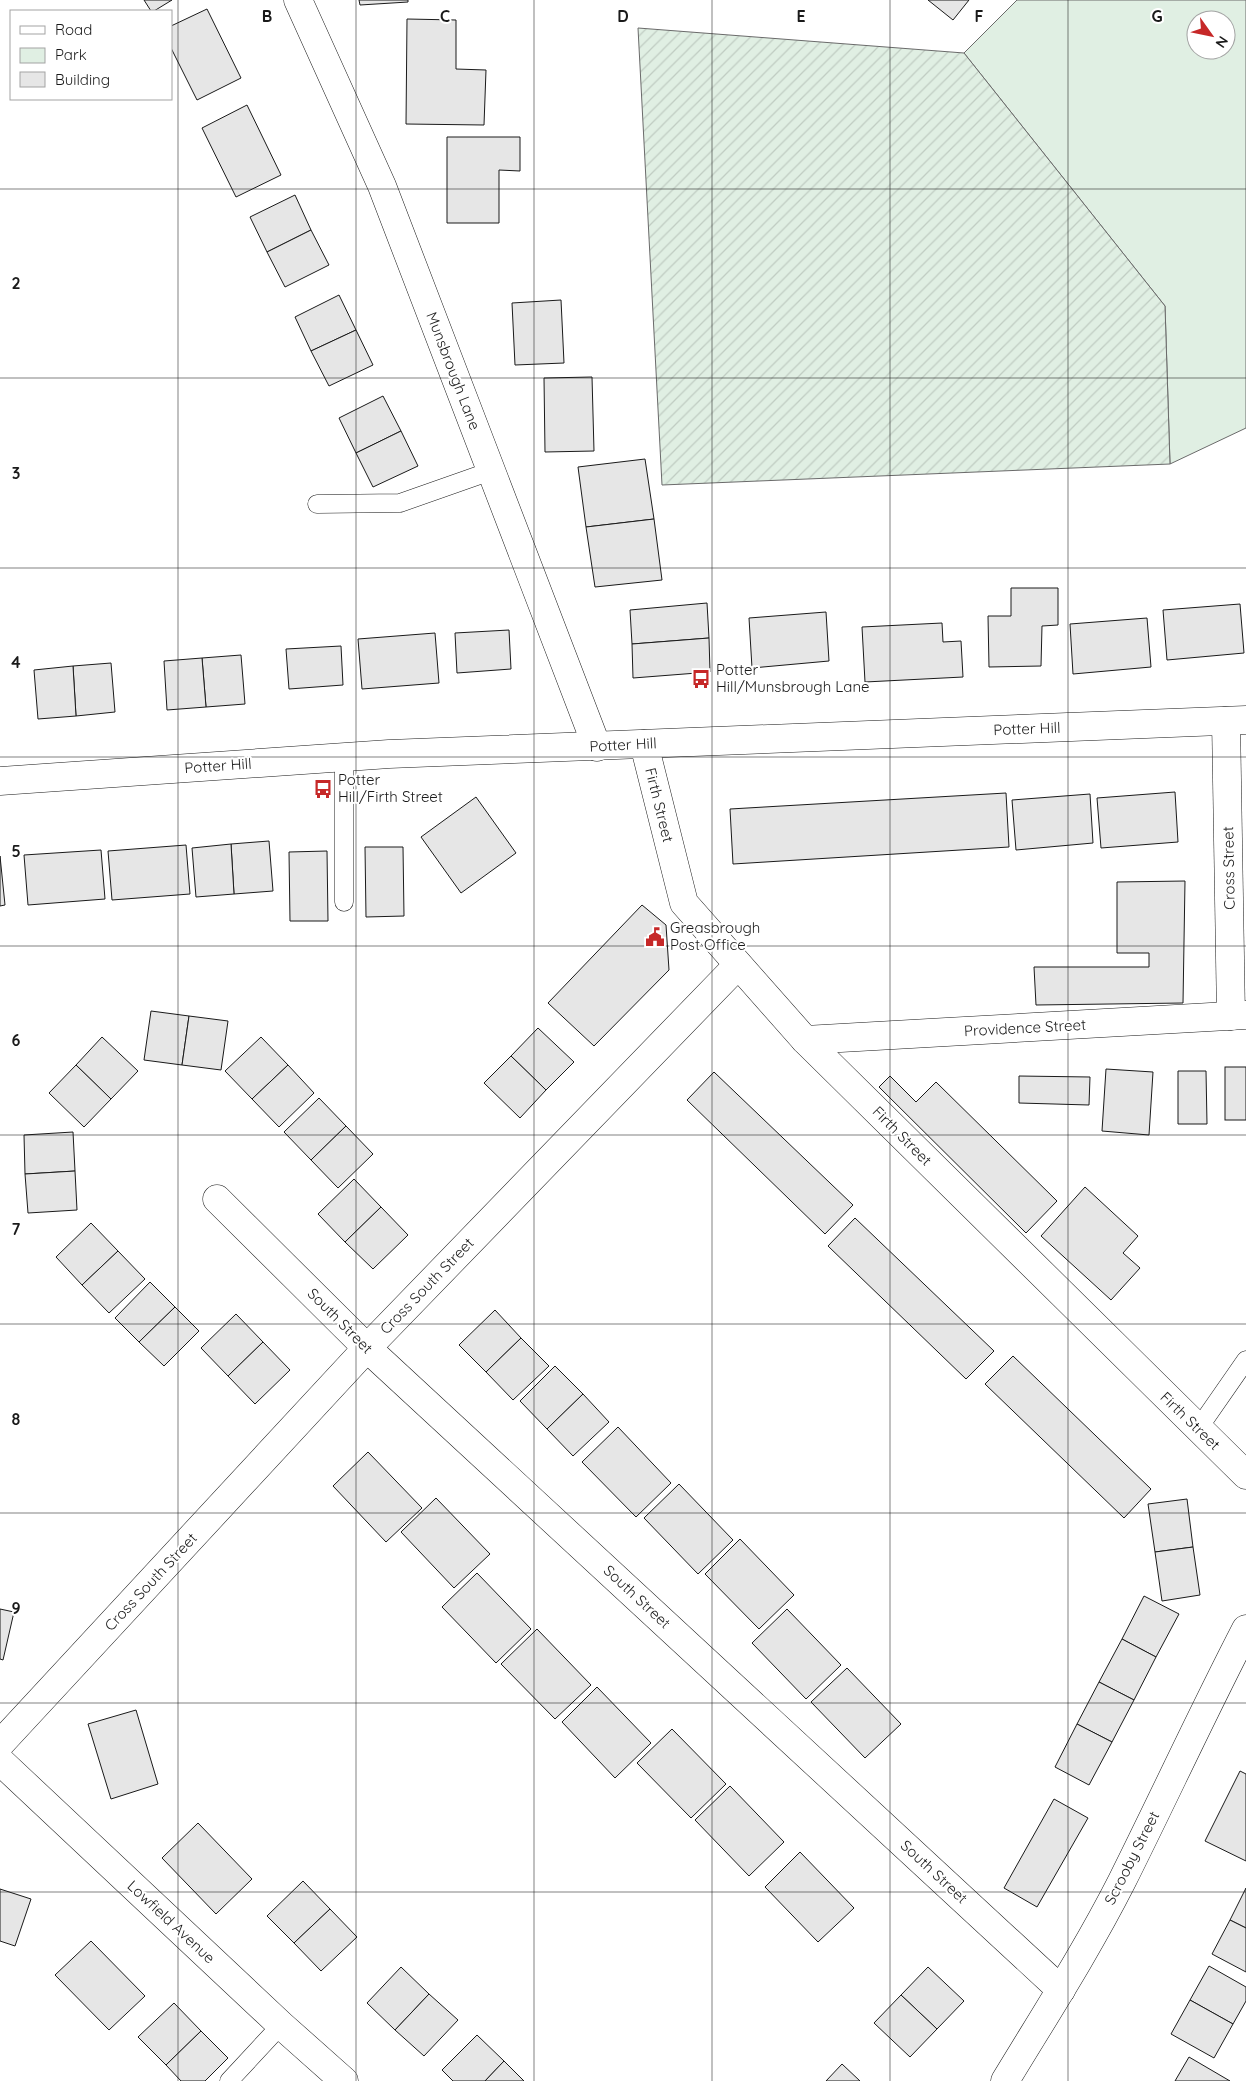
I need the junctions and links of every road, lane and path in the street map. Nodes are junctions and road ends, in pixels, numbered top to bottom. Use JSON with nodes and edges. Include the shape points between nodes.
{"nodes":[{"id":1,"x":298,"y":0,"type":"edge"},
{"id":2,"x":491,"y":471,"type":"junction"},
{"id":3,"x":317,"y":504,"type":"dead end"},
{"id":4,"x":1236,"y":721,"type":"edge"},
{"id":5,"x":644,"y":744,"type":"junction"},
{"id":6,"x":598,"y":747,"type":"junction"},
{"id":7,"x":344,"y":757,"type":"junction"},
{"id":8,"x":0,"y":781,"type":"edge"},
{"id":9,"x":344,"y":902,"type":"dead end"},
{"id":10,"x":738,"y":965,"type":"junction"},
{"id":11,"x":1239,"y":1015,"type":"edge"},
{"id":12,"x":805,"y":1040,"type":"junction"},
{"id":13,"x":217,"y":1199,"type":"dead end"},
{"id":14,"x":367,"y":1348,"type":"junction"},
{"id":15,"x":1246,"y":1360,"type":"edge"},
{"id":16,"x":1198,"y":1429,"type":"junction"},
{"id":17,"x":1246,"y":1475,"type":"edge"},
{"id":18,"x":1246,"y":1629,"type":"edge"},
{"id":19,"x":0,"y":1744,"type":"edge"},
{"id":20,"x":0,"y":1760,"type":"edge"},
{"id":21,"x":1061,"y":1990,"type":"junction"},
{"id":22,"x":281,"y":2026,"type":"junction"},
{"id":23,"x":229,"y":2081,"type":"edge"},
{"id":24,"x":344,"y":2081,"type":"edge"},
{"id":25,"x":1005,"y":2081,"type":"edge"}],
"edges":[{"from":1,"to":2,"type":"street","name":"Munsbrough Lane","via":[[382,186]]},
{"from":2,"to":3,"type":"lane","via":[[400,503]]},
{"from":2,"to":6,"type":"street","name":"Munsbrough Lane"},
{"from":4,"to":5,"type":"street","name":"Potter Hill"},
{"from":4,"to":11,"type":"street","name":"Cross Street"},
{"from":5,"to":6,"type":"street","name":"Potter Hill"},
{"from":5,"to":10,"type":"street","name":"Firth Street","via":[[684,902]]},
{"from":6,"to":7,"type":"street","name":"Potter Hill"},
{"from":7,"to":8,"type":"street","name":"Potter Hill"},
{"from":7,"to":9,"type":"lane"},
{"from":10,"to":12,"type":"street","name":"Firth Street"},
{"from":10,"to":14,"type":"street","name":"Cross South Street"},
{"from":11,"to":12,"type":"street","name":"Providence Street"},
{"from":12,"to":16,"type":"street","name":"Firth Street"},
{"from":13,"to":14,"type":"street","name":"South Street"},
{"from":14,"to":19,"type":"street","name":"Cross South Street"},
{"from":14,"to":21,"type":"street","name":"South Street"},
{"from":15,"to":16,"type":"lane"},
{"from":16,"to":17,"type":"street","name":"Firth Street"},
{"from":18,"to":21,"type":"street","name":"Scrooby Street","via":[[1121,1882]]},
{"from":20,"to":22,"type":"street","name":"Lowfield Avenue"},
{"from":21,"to":25,"type":"street","name":"Scrooby Street"},
{"from":22,"to":23,"type":"lane"},
{"from":22,"to":24,"type":"street","name":"Lowfield Avenue"}]}
